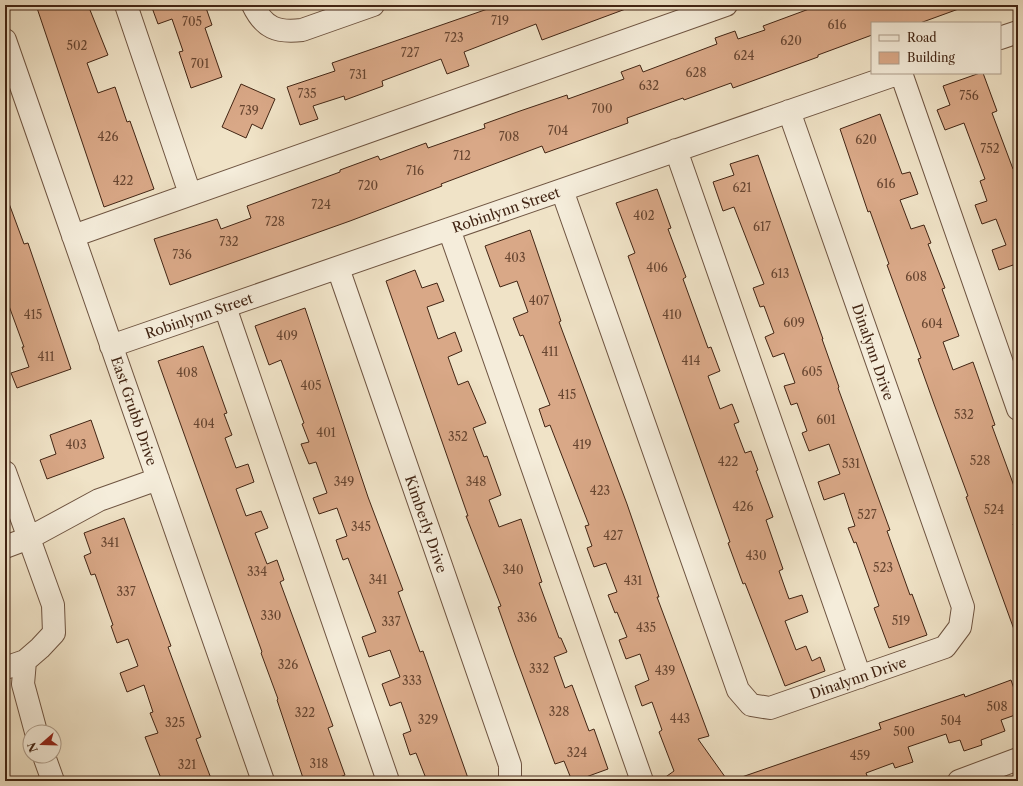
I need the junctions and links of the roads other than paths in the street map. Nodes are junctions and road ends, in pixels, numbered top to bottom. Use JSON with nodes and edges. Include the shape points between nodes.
{"nodes":[{"id":1,"x":126,"y":5,"type":"edge"},
{"id":2,"x":253,"y":5,"type":"edge"},
{"id":3,"x":373,"y":5,"type":"edge"},
{"id":4,"x":726,"y":5,"type":"edge"},
{"id":5,"x":702,"y":9,"type":"edge"},
{"id":6,"x":5,"y":40,"type":"edge"},
{"id":7,"x":897,"y":74,"type":"edge"},
{"id":8,"x":900,"y":74,"type":"edge"},
{"id":9,"x":789,"y":111,"type":"junction"},
{"id":10,"x":676,"y":150,"type":"junction"},
{"id":11,"x":562,"y":190,"type":"junction"},
{"id":12,"x":190,"y":194,"type":"junction"},
{"id":13,"x":449,"y":229,"type":"junction"},
{"id":14,"x":73,"y":236,"type":"junction"},
{"id":15,"x":338,"y":268,"type":"junction"},
{"id":16,"x":225,"y":307,"type":"junction"},
{"id":17,"x":112,"y":346,"type":"junction"},
{"id":18,"x":1018,"y":409,"type":"edge"},
{"id":19,"x":5,"y":472,"type":"edge"},
{"id":20,"x":158,"y":479,"type":"junction"},
{"id":21,"x":29,"y":538,"type":"junction"},
{"id":22,"x":5,"y":547,"type":"edge"},
{"id":23,"x":15,"y":664,"type":"edge"},
{"id":24,"x":860,"y":678,"type":"junction"},
{"id":25,"x":34,"y":724,"type":"edge"},
{"id":26,"x":1018,"y":759,"type":"edge"},
{"id":27,"x":47,"y":764,"type":"edge"},
{"id":28,"x":53,"y":781,"type":"edge"},
{"id":29,"x":263,"y":781,"type":"edge"},
{"id":30,"x":388,"y":781,"type":"edge"},
{"id":31,"x":510,"y":781,"type":"edge"},
{"id":32,"x":642,"y":781,"type":"edge"},
{"id":33,"x":959,"y":781,"type":"edge"}],
"edges":[{"from":1,"to":12,"type":"street"},
{"from":2,"to":3,"type":"street","via":[[269,27],[279,31],[302,30]]},
{"from":4,"to":5,"type":"street"},
{"from":5,"to":12,"type":"street"},
{"from":6,"to":14,"type":"street","name":"East Grubb Drive"},
{"from":7,"to":9,"type":"street","name":"Robinlynn Street"},
{"from":8,"to":18,"type":"street"},
{"from":9,"to":10,"type":"street","name":"Robinlynn Street"},
{"from":9,"to":24,"type":"street","name":"Dinalynn Drive","via":[[963,607],[960,626],[945,647]]},
{"from":10,"to":11,"type":"street","name":"Robinlynn Street"},
{"from":10,"to":24,"type":"street"},
{"from":11,"to":13,"type":"street","name":"Robinlynn Street"},
{"from":11,"to":24,"type":"street","name":"Dinalynn Drive","via":[[738,690],[751,705],[770,708]]},
{"from":12,"to":14,"type":"street"},
{"from":13,"to":15,"type":"street","name":"Robinlynn Street"},
{"from":13,"to":32,"type":"street"},
{"from":14,"to":17,"type":"street","name":"East Grubb Drive"},
{"from":15,"to":16,"type":"street","name":"Robinlynn Street"},
{"from":15,"to":31,"type":"street","name":"Kimberly Drive","via":[[510,765]]},
{"from":16,"to":17,"type":"street","name":"Robinlynn Street"},
{"from":16,"to":30,"type":"street"},
{"from":17,"to":20,"type":"street","name":"East Grubb Drive"},
{"from":19,"to":21,"type":"street"},
{"from":20,"to":21,"type":"street","via":[[99,500]]},
{"from":20,"to":29,"type":"street","name":"East Grubb Drive"},
{"from":21,"to":22,"type":"street"},
{"from":21,"to":23,"type":"street","via":[[52,605],[54,633],[40,648]]},
{"from":23,"to":25,"type":"street"},
{"from":26,"to":33,"type":"street"},
{"from":27,"to":28,"type":"street"}]}
